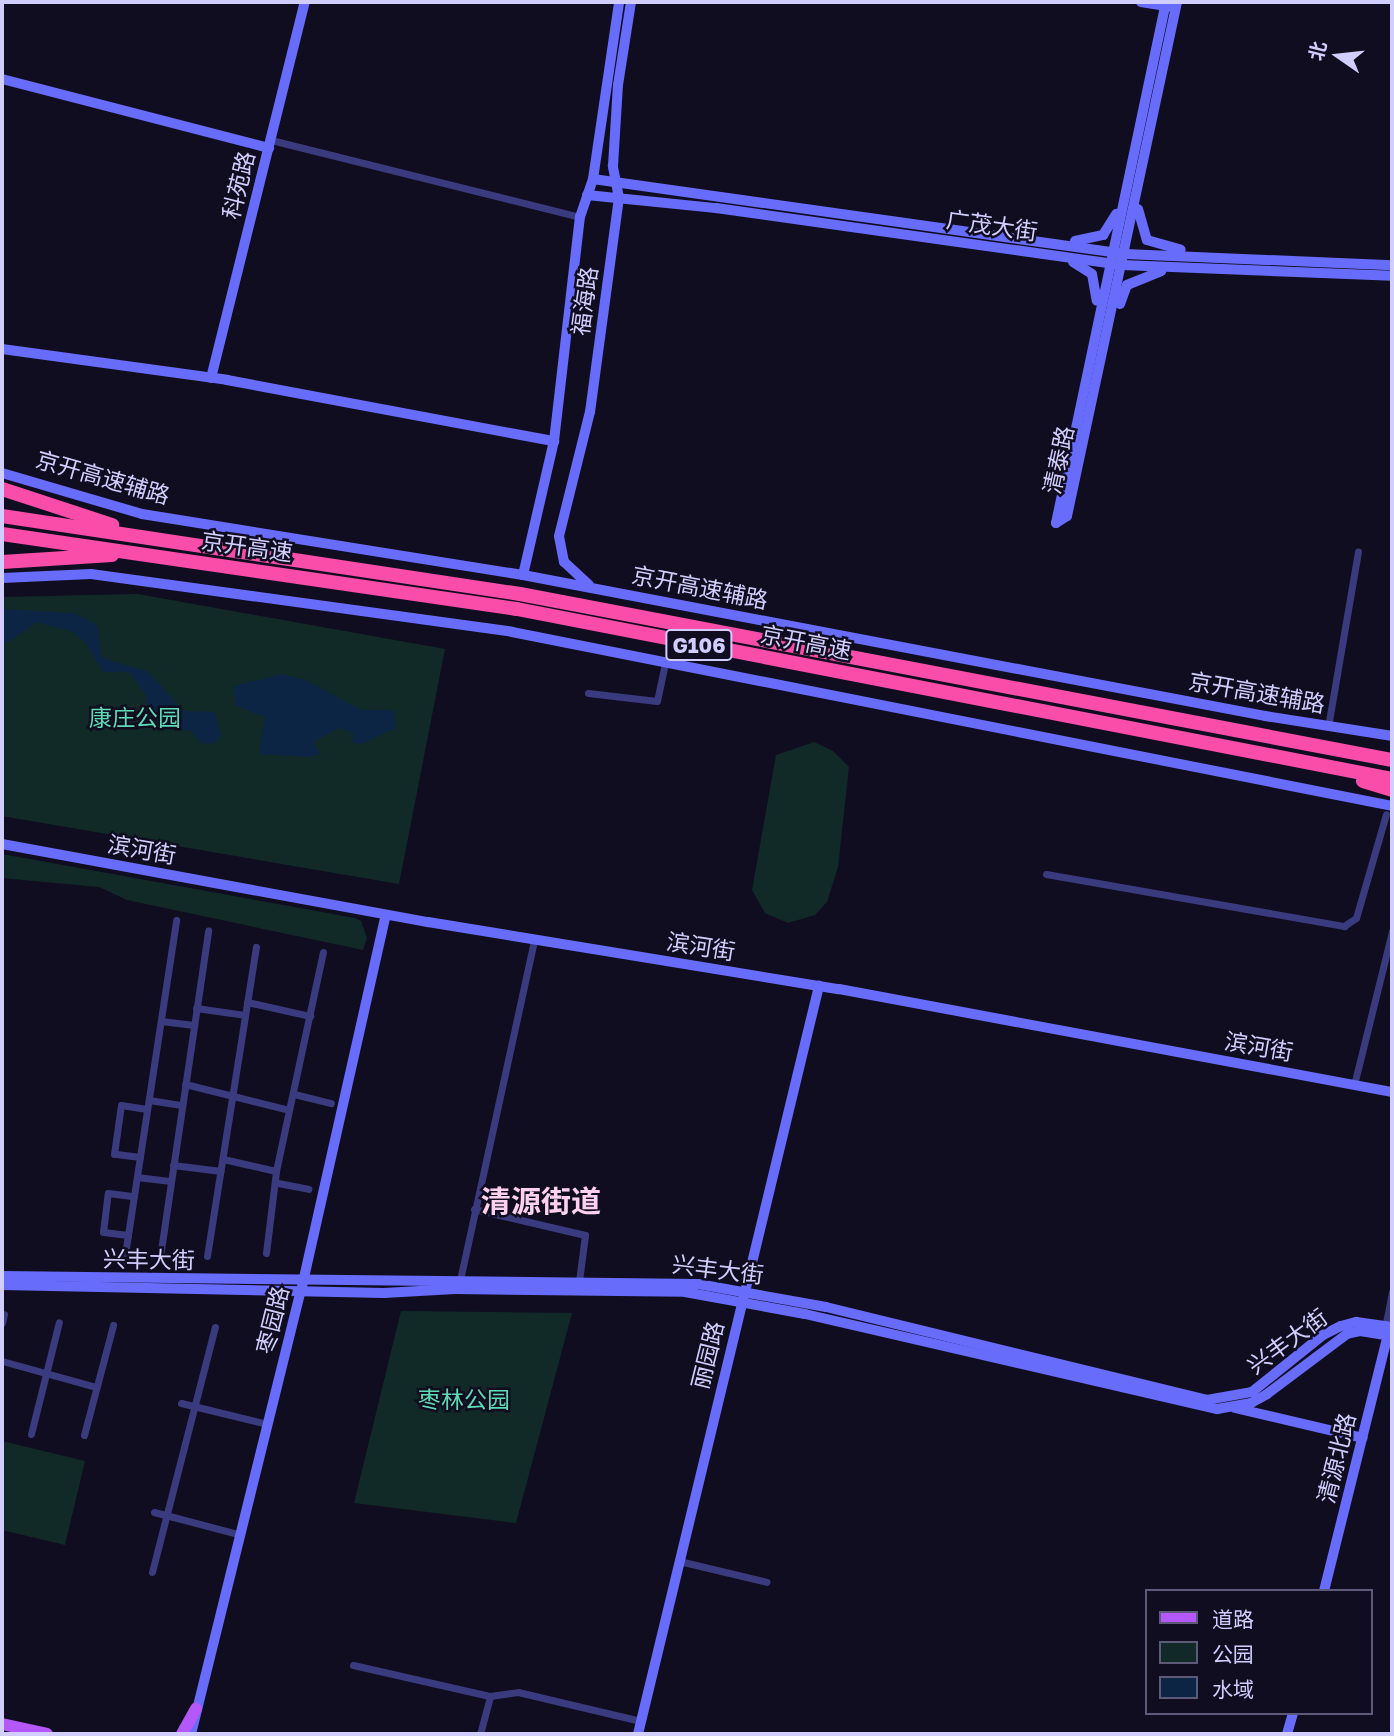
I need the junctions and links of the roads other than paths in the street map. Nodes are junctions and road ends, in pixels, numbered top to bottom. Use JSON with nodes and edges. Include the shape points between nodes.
{"nodes":[{"id":1,"x":306,"y":2,"type":"edge"},
{"id":2,"x":619,"y":2,"type":"edge"},
{"id":3,"x":631,"y":2,"type":"edge"},
{"id":4,"x":1141,"y":2,"type":"edge"},
{"id":5,"x":1171,"y":4,"type":"edge"},
{"id":6,"x":2,"y":79,"type":"edge"},
{"id":7,"x":270,"y":144,"type":"junction"},
{"id":8,"x":593,"y":179,"type":"junction"},
{"id":9,"x":617,"y":181,"type":"junction"},
{"id":10,"x":1127,"y":186,"type":"junction"},
{"id":11,"x":587,"y":195,"type":"junction"},
{"id":12,"x":619,"y":198,"type":"junction"},
{"id":13,"x":1137,"y":199,"type":"junction"},
{"id":14,"x":580,"y":217,"type":"junction"},
{"id":15,"x":1058,"y":243,"type":"junction"},
{"id":16,"x":1043,"y":253,"type":"junction"},
{"id":17,"x":1211,"y":256,"type":"junction"},
{"id":18,"x":1117,"y":259,"type":"junction"},
{"id":19,"x":1392,"y":265,"type":"edge"},
{"id":20,"x":1176,"y":267,"type":"junction"},
{"id":21,"x":1392,"y":276,"type":"edge"},
{"id":22,"x":1098,"y":318,"type":"junction"},
{"id":23,"x":1106,"y":338,"type":"junction"},
{"id":24,"x":2,"y":349,"type":"edge"},
{"id":25,"x":211,"y":378,"type":"junction"},
{"id":26,"x":554,"y":441,"type":"junction"},
{"id":27,"x":2,"y":473,"type":"edge"},
{"id":28,"x":2,"y":489,"type":"edge"},
{"id":29,"x":2,"y":516,"type":"edge"},
{"id":30,"x":2,"y":534,"type":"edge"},
{"id":31,"x":143,"y":536,"type":"junction"},
{"id":32,"x":1358,"y":552,"type":"dead end"},
{"id":33,"x":138,"y":553,"type":"junction"},
{"id":34,"x":2,"y":562,"type":"edge"},
{"id":35,"x":523,"y":575,"type":"junction"},
{"id":36,"x":2,"y":578,"type":"edge"},
{"id":37,"x":594,"y":588,"type":"junction"},
{"id":38,"x":665,"y":662,"type":"junction"},
{"id":39,"x":588,"y":693,"type":"dead end"},
{"id":40,"x":1328,"y":727,"type":"junction"},
{"id":41,"x":1392,"y":736,"type":"edge"},
{"id":42,"x":1296,"y":741,"type":"junction"},
{"id":43,"x":1392,"y":751,"type":"edge"},
{"id":44,"x":1291,"y":760,"type":"junction"},
{"id":45,"x":1392,"y":760,"type":"edge"},
{"id":46,"x":1392,"y":779,"type":"edge"},
{"id":47,"x":1392,"y":790,"type":"edge"},
{"id":48,"x":1389,"y":810,"type":"edge"},
{"id":49,"x":1392,"y":824,"type":"edge"},
{"id":50,"x":2,"y":845,"type":"edge"},
{"id":51,"x":1046,"y":874,"type":"dead end"},
{"id":52,"x":386,"y":915,"type":"junction"},
{"id":53,"x":176,"y":920,"type":"dead end"},
{"id":54,"x":208,"y":931,"type":"dead end"},
{"id":55,"x":1392,"y":931,"type":"edge"},
{"id":56,"x":534,"y":940,"type":"junction"},
{"id":57,"x":256,"y":947,"type":"dead end"},
{"id":58,"x":323,"y":952,"type":"dead end"},
{"id":59,"x":818,"y":992,"type":"junction"},
{"id":60,"x":247,"y":1002,"type":"junction"},
{"id":61,"x":197,"y":1008,"type":"junction"},
{"id":62,"x":245,"y":1015,"type":"junction"},
{"id":63,"x":310,"y":1016,"type":"junction"},
{"id":64,"x":161,"y":1021,"type":"junction"},
{"id":65,"x":194,"y":1025,"type":"junction"},
{"id":66,"x":185,"y":1084,"type":"junction"},
{"id":67,"x":1355,"y":1085,"type":"junction"},
{"id":68,"x":1392,"y":1092,"type":"edge"},
{"id":69,"x":294,"y":1094,"type":"junction"},
{"id":70,"x":232,"y":1096,"type":"junction"},
{"id":71,"x":149,"y":1100,"type":"junction"},
{"id":72,"x":331,"y":1103,"type":"dead end"},
{"id":73,"x":182,"y":1105,"type":"junction"},
{"id":74,"x":147,"y":1109,"type":"junction"},
{"id":75,"x":289,"y":1110,"type":"junction"},
{"id":76,"x":140,"y":1157,"type":"junction"},
{"id":77,"x":223,"y":1159,"type":"junction"},
{"id":78,"x":173,"y":1164,"type":"junction"},
{"id":79,"x":221,"y":1171,"type":"junction"},
{"id":80,"x":276,"y":1171,"type":"junction"},
{"id":81,"x":137,"y":1177,"type":"junction"},
{"id":82,"x":171,"y":1181,"type":"junction"},
{"id":83,"x":278,"y":1183,"type":"junction"},
{"id":84,"x":308,"y":1189,"type":"dead end"},
{"id":85,"x":134,"y":1196,"type":"junction"},
{"id":86,"x":474,"y":1209,"type":"junction"},
{"id":87,"x":128,"y":1235,"type":"junction"},
{"id":88,"x":266,"y":1253,"type":"dead end"},
{"id":89,"x":207,"y":1256,"type":"dead end"},
{"id":90,"x":160,"y":1257,"type":"dead end"},
{"id":91,"x":124,"y":1261,"type":"dead end"},
{"id":92,"x":2,"y":1276,"type":"edge"},
{"id":93,"x":460,"y":1280,"type":"junction"},
{"id":94,"x":579,"y":1281,"type":"junction"},
{"id":95,"x":2,"y":1285,"type":"edge"},
{"id":96,"x":303,"y":1285,"type":"junction"},
{"id":97,"x":1392,"y":1292,"type":"edge"},
{"id":98,"x":744,"y":1296,"type":"junction"},
{"id":99,"x":4,"y":1314,"type":"dead end"},
{"id":100,"x":59,"y":1322,"type":"dead end"},
{"id":101,"x":2,"y":1323,"type":"edge"},
{"id":102,"x":113,"y":1325,"type":"dead end"},
{"id":103,"x":215,"y":1327,"type":"dead end"},
{"id":104,"x":1389,"y":1331,"type":"edge"},
{"id":105,"x":2,"y":1362,"type":"edge"},
{"id":106,"x":47,"y":1373,"type":"junction"},
{"id":107,"x":96,"y":1387,"type":"junction"},
{"id":108,"x":181,"y":1403,"type":"dead end"},
{"id":109,"x":194,"y":1406,"type":"junction"},
{"id":110,"x":1233,"y":1407,"type":"junction"},
{"id":111,"x":267,"y":1424,"type":"junction"},
{"id":112,"x":31,"y":1434,"type":"dead end"},
{"id":113,"x":84,"y":1435,"type":"dead end"},
{"id":114,"x":1363,"y":1438,"type":"junction"},
{"id":115,"x":154,"y":1512,"type":"dead end"},
{"id":116,"x":166,"y":1515,"type":"junction"},
{"id":117,"x":238,"y":1534,"type":"junction"},
{"id":118,"x":679,"y":1561,"type":"junction"},
{"id":119,"x":152,"y":1572,"type":"dead end"},
{"id":120,"x":768,"y":1582,"type":"dead end"},
{"id":121,"x":1325,"y":1589,"type":"edge"},
{"id":122,"x":353,"y":1665,"type":"dead end"},
{"id":123,"x":490,"y":1696,"type":"junction"},
{"id":124,"x":195,"y":1713,"type":"junction"},
{"id":125,"x":1292,"y":1715,"type":"edge"},
{"id":126,"x":641,"y":1721,"type":"junction"},
{"id":127,"x":2,"y":1724,"type":"edge"},
{"id":128,"x":47,"y":1734,"type":"edge"},
{"id":129,"x":181,"y":1734,"type":"edge"},
{"id":130,"x":191,"y":1734,"type":"edge"},
{"id":131,"x":197,"y":1734,"type":"edge"},
{"id":132,"x":480,"y":1734,"type":"edge"},
{"id":133,"x":638,"y":1734,"type":"edge"},
{"id":134,"x":1287,"y":1734,"type":"edge"}],
"edges":[{"from":1,"to":7,"type":"main road","name":"科苑路"},
{"from":2,"to":8,"type":"main road","name":"福海路"},
{"from":3,"to":9,"type":"main road","name":"福海路","via":[[618,85],[613,166]]},
{"from":4,"to":5,"type":"main road"},
{"from":5,"to":10,"type":"main road","name":"清泰路"},
{"from":5,"to":13,"type":"main road","name":"清泰路"},
{"from":6,"to":7,"type":"main road"},
{"from":7,"to":14,"type":"street"},
{"from":7,"to":25,"type":"main road","name":"科苑路"},
{"from":8,"to":9,"type":"main road","name":"广茂大街"},
{"from":8,"to":11,"type":"main road","name":"福海路"},
{"from":9,"to":12,"type":"main road","name":"福海路"},
{"from":9,"to":15,"type":"main road","name":"广茂大街"},
{"from":10,"to":15,"type":"main road","via":[[1103,234]]},
{"from":10,"to":18,"type":"main road","name":"清泰路"},
{"from":11,"to":12,"type":"main road","name":"广茂大街"},
{"from":11,"to":14,"type":"main road","name":"福海路"},
{"from":12,"to":16,"type":"main road","name":"广茂大街"},
{"from":12,"to":37,"type":"main road","name":"福海路","via":[[590,412],[559,536],[564,562]]},
{"from":13,"to":17,"type":"main road","via":[[1140,229],[1147,240]]},
{"from":13,"to":18,"type":"main road","name":"清泰路"},
{"from":14,"to":26,"type":"main road","name":"福海路"},
{"from":15,"to":18,"type":"main road","name":"广茂大街"},
{"from":16,"to":18,"type":"main road","name":"广茂大街"},
{"from":16,"to":22,"type":"main road","via":[[1084,266],[1092,274]]},
{"from":17,"to":18,"type":"main road","name":"广茂大街"},
{"from":17,"to":19,"type":"main road","name":"广茂大街"},
{"from":18,"to":20,"type":"main road","name":"广茂大街"},
{"from":18,"to":22,"type":"main road","name":"清泰路"},
{"from":18,"to":23,"type":"main road","name":"清泰路"},
{"from":20,"to":21,"type":"main road","name":"广茂大街"},
{"from":20,"to":23,"type":"main road","via":[[1141,276],[1127,285]]},
{"from":22,"to":23,"type":"main road","name":"清泰路","via":[[1056,523],[1068,516]]},
{"from":24,"to":25,"type":"main road"},
{"from":25,"to":26,"type":"main road"},
{"from":26,"to":35,"type":"main road","name":"福海路"},
{"from":27,"to":35,"type":"main road","name":"京开高速辅路","via":[[142,513]]},
{"from":28,"to":31,"type":"highway"},
{"from":29,"to":31,"type":"highway","name":"京开高速","number":"G106"},
{"from":30,"to":33,"type":"highway","name":"京开高速","number":"G106"},
{"from":31,"to":42,"type":"highway","name":"京开高速","number":"G106","via":[[520,594]]},
{"from":32,"to":40,"type":"street"},
{"from":33,"to":34,"type":"highway"},
{"from":33,"to":44,"type":"highway","name":"京开高速","number":"G106","via":[[517,610]]},
{"from":35,"to":37,"type":"main road","name":"京开高速辅路"},
{"from":36,"to":38,"type":"main road","via":[[91,574],[145,580],[512,632]]},
{"from":37,"to":40,"type":"main road","name":"京开高速辅路"},
{"from":38,"to":39,"type":"street","via":[[657,701]]},
{"from":38,"to":48,"type":"main road","via":[[1379,801]]},
{"from":40,"to":41,"type":"main road","name":"京开高速辅路"},
{"from":42,"to":43,"type":"highway"},
{"from":42,"to":45,"type":"highway","name":"京开高速","number":"G106"},
{"from":44,"to":46,"type":"highway","name":"京开高速","number":"G106"},
{"from":44,"to":47,"type":"highway"},
{"from":48,"to":49,"type":"street"},
{"from":48,"to":51,"type":"street","via":[[1356,918],[1343,926]]},
{"from":50,"to":52,"type":"main road","name":"滨河街"},
{"from":52,"to":56,"type":"main road","name":"滨河街"},
{"from":52,"to":96,"type":"main road","name":"枣园路"},
{"from":53,"to":64,"type":"street"},
{"from":54,"to":61,"type":"street"},
{"from":55,"to":67,"type":"street"},
{"from":56,"to":59,"type":"main road","name":"滨河街"},
{"from":56,"to":86,"type":"street"},
{"from":57,"to":60,"type":"street"},
{"from":58,"to":63,"type":"street"},
{"from":59,"to":67,"type":"main road","name":"滨河街"},
{"from":59,"to":98,"type":"main road","name":"丽园路"},
{"from":60,"to":62,"type":"street"},
{"from":60,"to":63,"type":"street"},
{"from":61,"to":62,"type":"street"},
{"from":61,"to":65,"type":"street"},
{"from":62,"to":70,"type":"street"},
{"from":63,"to":69,"type":"street"},
{"from":64,"to":65,"type":"street"},
{"from":64,"to":71,"type":"street"},
{"from":65,"to":66,"type":"street"},
{"from":66,"to":70,"type":"street"},
{"from":66,"to":73,"type":"street"},
{"from":67,"to":68,"type":"main road","name":"滨河街"},
{"from":69,"to":72,"type":"street"},
{"from":69,"to":75,"type":"street"},
{"from":70,"to":75,"type":"street"},
{"from":70,"to":77,"type":"street"},
{"from":71,"to":73,"type":"street"},
{"from":71,"to":74,"type":"street"},
{"from":73,"to":78,"type":"street"},
{"from":74,"to":76,"type":"street"},
{"from":74,"to":76,"type":"street","via":[[121,1105],[114,1154]]},
{"from":75,"to":80,"type":"street"},
{"from":76,"to":81,"type":"street"},
{"from":77,"to":79,"type":"street"},
{"from":77,"to":80,"type":"street"},
{"from":78,"to":79,"type":"street"},
{"from":78,"to":82,"type":"street"},
{"from":79,"to":89,"type":"street"},
{"from":80,"to":83,"type":"street"},
{"from":81,"to":82,"type":"street"},
{"from":81,"to":85,"type":"street"},
{"from":82,"to":90,"type":"street"},
{"from":83,"to":84,"type":"street"},
{"from":83,"to":88,"type":"street"},
{"from":85,"to":87,"type":"street"},
{"from":85,"to":87,"type":"street","via":[[108,1193],[103,1232]]},
{"from":86,"to":93,"type":"street"},
{"from":86,"to":94,"type":"street","via":[[584,1235]]},
{"from":87,"to":91,"type":"street"},
{"from":92,"to":96,"type":"main road","name":"兴丰大街"},
{"from":93,"to":94,"type":"main road","name":"兴丰大街"},
{"from":93,"to":96,"type":"main road","name":"兴丰大街"},
{"from":94,"to":98,"type":"main road","name":"兴丰大街","via":[[698,1284]]},
{"from":95,"to":96,"type":"main road","name":"兴丰大街"},
{"from":96,"to":98,"type":"main road","name":"兴丰大街"},
{"from":96,"to":111,"type":"main road","name":"枣园路"},
{"from":97,"to":104,"type":"street"},
{"from":98,"to":104,"type":"main road","name":"兴丰大街","via":[[1207,1400],[1252,1392],[1341,1326],[1356,1322]]},
{"from":98,"to":110,"type":"main road","name":"兴丰大街","via":[[1199,1407]]},
{"from":98,"to":118,"type":"main road","name":"丽园路"},
{"from":99,"to":101,"type":"street"},
{"from":100,"to":106,"type":"street"},
{"from":102,"to":107,"type":"street"},
{"from":103,"to":109,"type":"street"},
{"from":104,"to":110,"type":"main road","name":"兴丰大街","via":[[1347,1335],[1267,1394]]},
{"from":104,"to":114,"type":"main road","name":"清源北路"},
{"from":105,"to":106,"type":"street"},
{"from":106,"to":107,"type":"street"},
{"from":106,"to":112,"type":"street"},
{"from":107,"to":113,"type":"street"},
{"from":108,"to":109,"type":"street"},
{"from":109,"to":111,"type":"street"},
{"from":109,"to":116,"type":"street"},
{"from":110,"to":114,"type":"main road"},
{"from":111,"to":117,"type":"main road","name":"枣园路"},
{"from":114,"to":121,"type":"main road","name":"清源北路"},
{"from":115,"to":116,"type":"street"},
{"from":116,"to":117,"type":"street"},
{"from":116,"to":119,"type":"street"},
{"from":117,"to":124,"type":"main road","name":"枣园路"},
{"from":118,"to":120,"type":"street"},
{"from":118,"to":126,"type":"main road","name":"丽园路"},
{"from":122,"to":123,"type":"street"},
{"from":123,"to":126,"type":"street","via":[[518,1692]]},
{"from":123,"to":132,"type":"street"},
{"from":124,"to":129,"type":"main road"},
{"from":124,"to":130,"type":"main road","name":"枣园路"},
{"from":124,"to":131,"type":"main road"},
{"from":125,"to":134,"type":"main road"},
{"from":126,"to":133,"type":"main road","name":"丽园路"},
{"from":127,"to":128,"type":"main road"}]}
